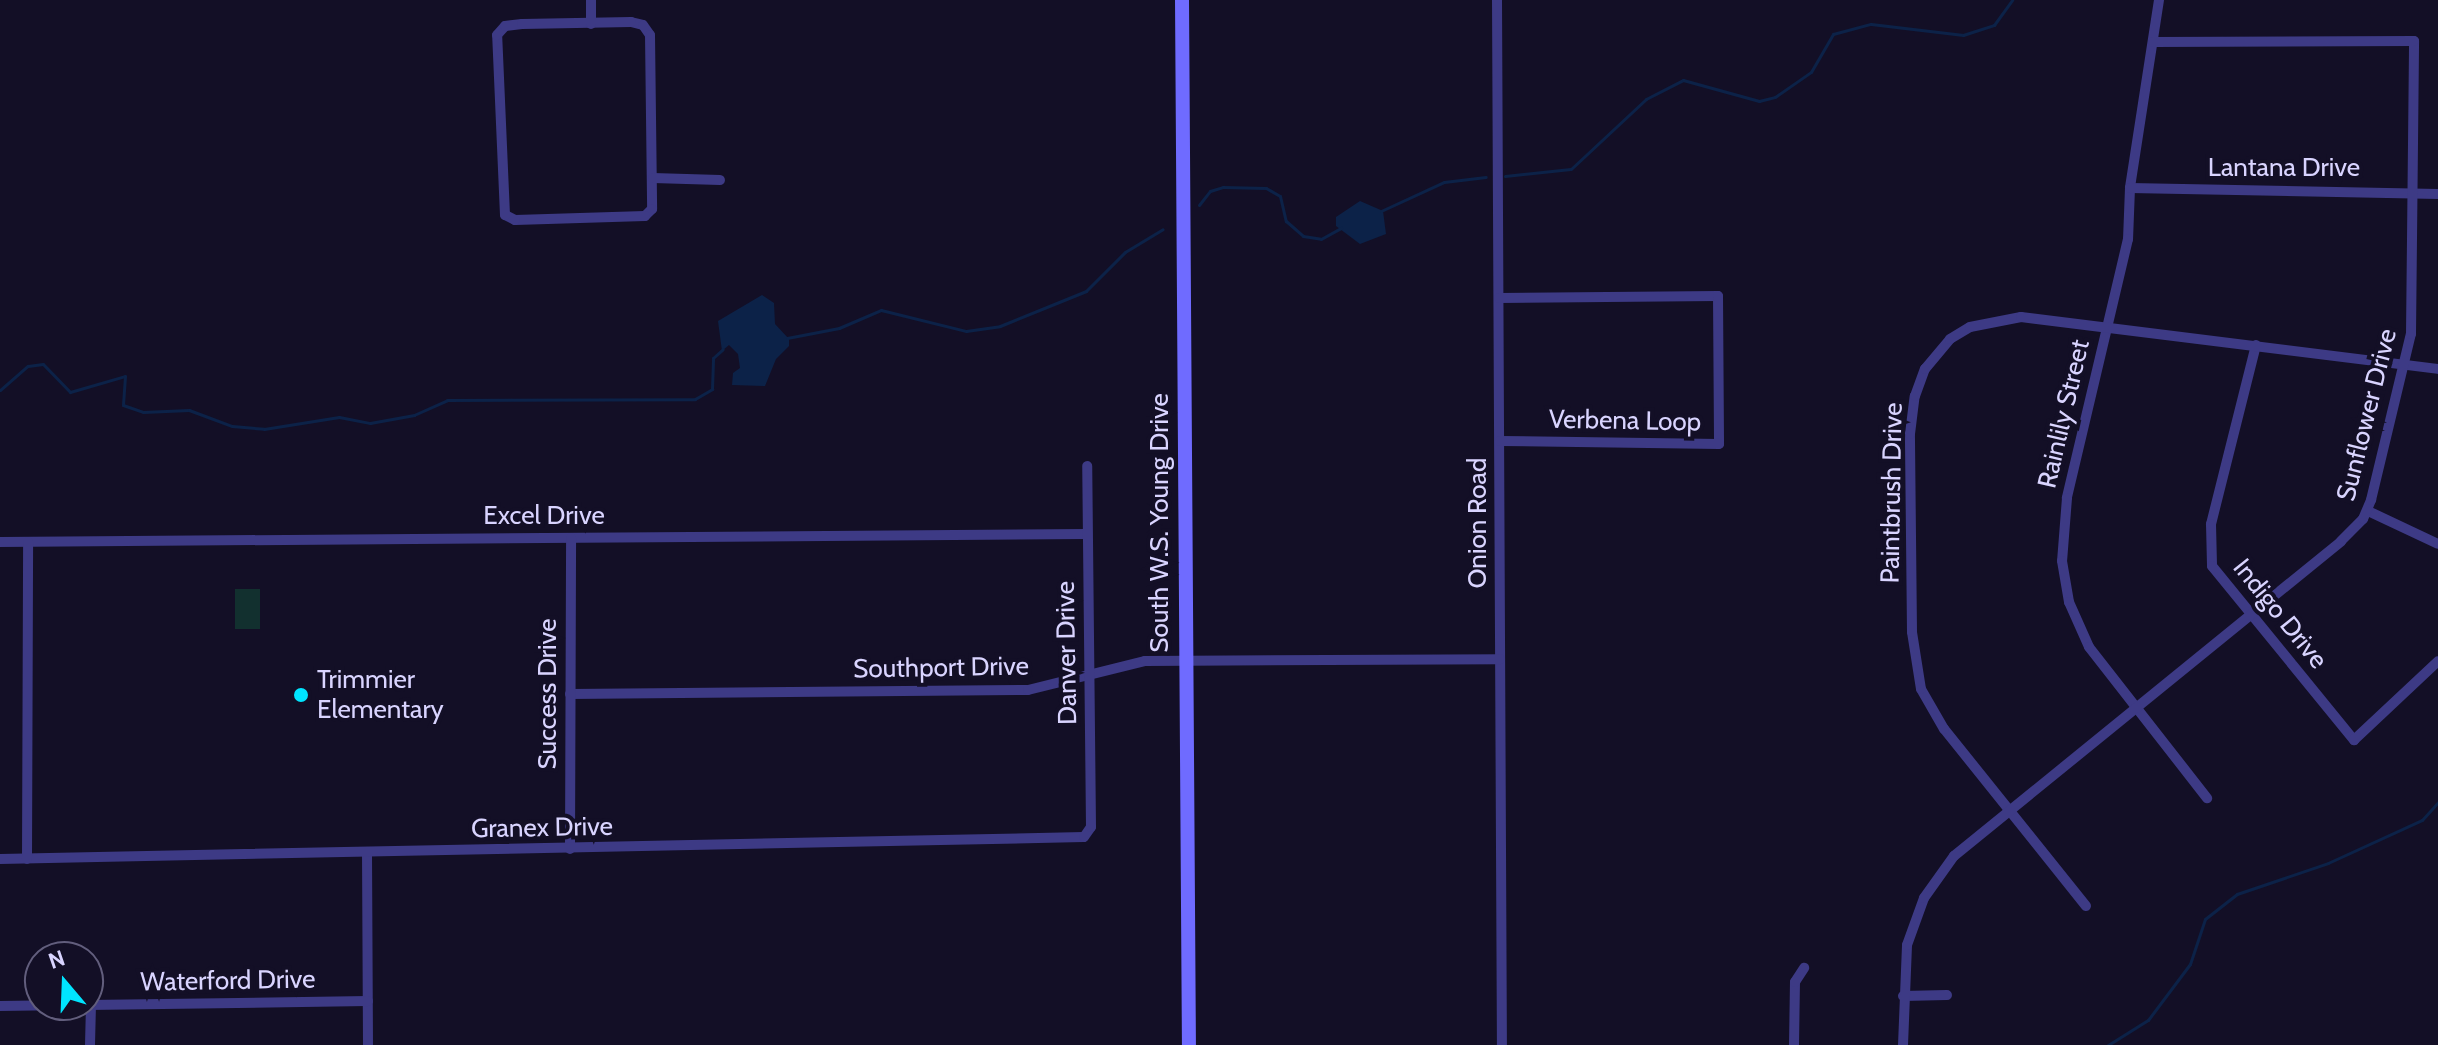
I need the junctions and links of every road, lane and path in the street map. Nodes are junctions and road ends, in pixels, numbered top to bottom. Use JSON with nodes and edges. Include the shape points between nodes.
{"nodes":[{"id":1,"x":591,"y":0,"type":"edge"},
{"id":2,"x":1182,"y":0,"type":"edge"},
{"id":3,"x":1497,"y":0,"type":"edge"},
{"id":4,"x":2159,"y":0,"type":"edge"},
{"id":5,"x":591,"y":24,"type":"junction"},
{"id":6,"x":2153,"y":42,"type":"junction"},
{"id":7,"x":653,"y":178,"type":"junction"},
{"id":8,"x":720,"y":180,"type":"dead end"},
{"id":9,"x":2130,"y":188,"type":"junction"},
{"id":10,"x":2414,"y":189,"type":"junction"},
{"id":11,"x":2438,"y":194,"type":"edge"},
{"id":12,"x":1499,"y":298,"type":"junction"},
{"id":13,"x":2107,"y":326,"type":"junction"},
{"id":14,"x":2256,"y":345,"type":"junction"},
{"id":15,"x":2403,"y":364,"type":"junction"},
{"id":16,"x":2438,"y":369,"type":"edge"},
{"id":17,"x":1500,"y":441,"type":"junction"},
{"id":18,"x":1087,"y":466,"type":"dead end"},
{"id":19,"x":2368,"y":511,"type":"junction"},
{"id":20,"x":1087,"y":534,"type":"junction"},
{"id":21,"x":571,"y":538,"type":"junction"},
{"id":22,"x":0,"y":542,"type":"edge"},
{"id":23,"x":28,"y":542,"type":"junction"},
{"id":24,"x":2438,"y":544,"type":"edge"},
{"id":25,"x":2249,"y":614,"type":"junction"},
{"id":26,"x":1500,"y":659,"type":"junction"},
{"id":27,"x":1184,"y":660,"type":"junction"},
{"id":28,"x":2438,"y":661,"type":"edge"},
{"id":29,"x":1089,"y":675,"type":"junction"},
{"id":30,"x":570,"y":694,"type":"junction"},
{"id":31,"x":2134,"y":706,"type":"junction"},
{"id":32,"x":2207,"y":798,"type":"dead end"},
{"id":33,"x":2008,"y":810,"type":"junction"},
{"id":34,"x":1084,"y":837,"type":"joint"},
{"id":35,"x":570,"y":849,"type":"junction"},
{"id":36,"x":367,"y":853,"type":"junction"},
{"id":37,"x":0,"y":859,"type":"edge"},
{"id":38,"x":27,"y":859,"type":"junction"},
{"id":39,"x":2086,"y":906,"type":"dead end"},
{"id":40,"x":1804,"y":968,"type":"dead end"},
{"id":41,"x":1947,"y":995,"type":"dead end"},
{"id":42,"x":1903,"y":996,"type":"junction"},
{"id":43,"x":368,"y":1001,"type":"junction"},
{"id":44,"x":104,"y":1005,"type":"edge"},
{"id":45,"x":0,"y":1006,"type":"edge"},
{"id":46,"x":24,"y":1006,"type":"edge"},
{"id":47,"x":89,"y":1021,"type":"edge"},
{"id":48,"x":90,"y":1045,"type":"edge"},
{"id":49,"x":368,"y":1045,"type":"edge"},
{"id":50,"x":1189,"y":1045,"type":"edge"},
{"id":51,"x":1502,"y":1045,"type":"edge"},
{"id":52,"x":1794,"y":1045,"type":"edge"},
{"id":53,"x":1903,"y":1045,"type":"edge"}],
"edges":[{"from":1,"to":5,"type":"street"},
{"from":2,"to":27,"type":"main road","name":"South W.S. Young Drive"},
{"from":3,"to":12,"type":"street","name":"Onion Road"},
{"from":4,"to":6,"type":"street","name":"Rainlily Street"},
{"from":5,"to":7,"type":"street","via":[[631,22],[643,25],[650,35]]},
{"from":5,"to":7,"type":"street","via":[[522,24],[505,26],[497,35],[501,207],[515,220],[645,216],[652,209]]},
{"from":6,"to":9,"type":"street","name":"Rainlily Street"},
{"from":6,"to":10,"type":"street","name":"Sunflower Drive","via":[[2414,41]]},
{"from":7,"to":8,"type":"street"},
{"from":9,"to":10,"type":"street","name":"Lantana Drive"},
{"from":9,"to":13,"type":"street","name":"Rainlily Street","via":[[2128,239]]},
{"from":10,"to":11,"type":"street","name":"Lantana Drive"},
{"from":10,"to":15,"type":"street","name":"Sunflower Drive","via":[[2413,307]]},
{"from":12,"to":17,"type":"street","name":"Onion Road"},
{"from":12,"to":17,"type":"street","name":"Verbena Loop","via":[[1718,296],[1719,444]]},
{"from":13,"to":14,"type":"street","name":"Paintbrush Drive"},
{"from":13,"to":31,"type":"street","name":"Rainlily Street","via":[[2067,498],[2062,561],[2080,633]]},
{"from":13,"to":33,"type":"street","name":"Paintbrush Drive","via":[[2021,317],[1970,327],[1937,351],[1915,396],[1910,462],[1915,665],[1930,707]]},
{"from":14,"to":15,"type":"street","name":"Paintbrush Drive"},
{"from":14,"to":25,"type":"street","name":"Indigo Drive","via":[[2208,542],[2212,566]]},
{"from":15,"to":16,"type":"street","name":"Paintbrush Drive"},
{"from":15,"to":19,"type":"street","name":"Sunflower Drive"},
{"from":17,"to":26,"type":"street","name":"Onion Road"},
{"from":18,"to":20,"type":"street","name":"Danver Drive"},
{"from":19,"to":24,"type":"street"},
{"from":19,"to":25,"type":"street","name":"Sunflower Drive","via":[[2341,541]]},
{"from":20,"to":21,"type":"street","name":"Excel Drive"},
{"from":20,"to":29,"type":"street","name":"Danver Drive"},
{"from":21,"to":23,"type":"street","name":"Excel Drive"},
{"from":21,"to":30,"type":"street","name":"Success Drive"},
{"from":22,"to":23,"type":"street","name":"Excel Drive"},
{"from":23,"to":38,"type":"street"},
{"from":25,"to":28,"type":"street","name":"Indigo Drive","via":[[2354,740]]},
{"from":25,"to":31,"type":"street","name":"Sunflower Drive"},
{"from":26,"to":27,"type":"street","name":"Southport Drive"},
{"from":26,"to":51,"type":"street","name":"Onion Road"},
{"from":27,"to":29,"type":"street","name":"Southport Drive","via":[[1131,663]]},
{"from":27,"to":50,"type":"main road","name":"South W.S. Young Drive"},
{"from":29,"to":30,"type":"street","name":"Southport Drive","via":[[1028,690]]},
{"from":29,"to":34,"type":"street","name":"Danver Drive","via":[[1091,827]]},
{"from":30,"to":35,"type":"street","name":"Success Drive"},
{"from":31,"to":32,"type":"street","name":"Rainlily Street"},
{"from":31,"to":33,"type":"street","name":"Sunflower Drive"},
{"from":33,"to":39,"type":"street","name":"Paintbrush Drive"},
{"from":33,"to":42,"type":"street","name":"Sunflower Drive","via":[[1954,856],[1924,898],[1907,945]]},
{"from":34,"to":35,"type":"street","name":"Granex Drive"},
{"from":35,"to":36,"type":"street","name":"Granex Drive"},
{"from":36,"to":38,"type":"street","name":"Granex Drive"},
{"from":36,"to":43,"type":"street"},
{"from":37,"to":38,"type":"street","name":"Granex Drive"},
{"from":40,"to":52,"type":"street","via":[[1795,982]]},
{"from":41,"to":42,"type":"street"},
{"from":42,"to":53,"type":"street","name":"Sunflower Drive"},
{"from":43,"to":44,"type":"street","name":"Waterford Drive"},
{"from":43,"to":49,"type":"street"},
{"from":45,"to":46,"type":"street"},
{"from":47,"to":48,"type":"street"}]}
